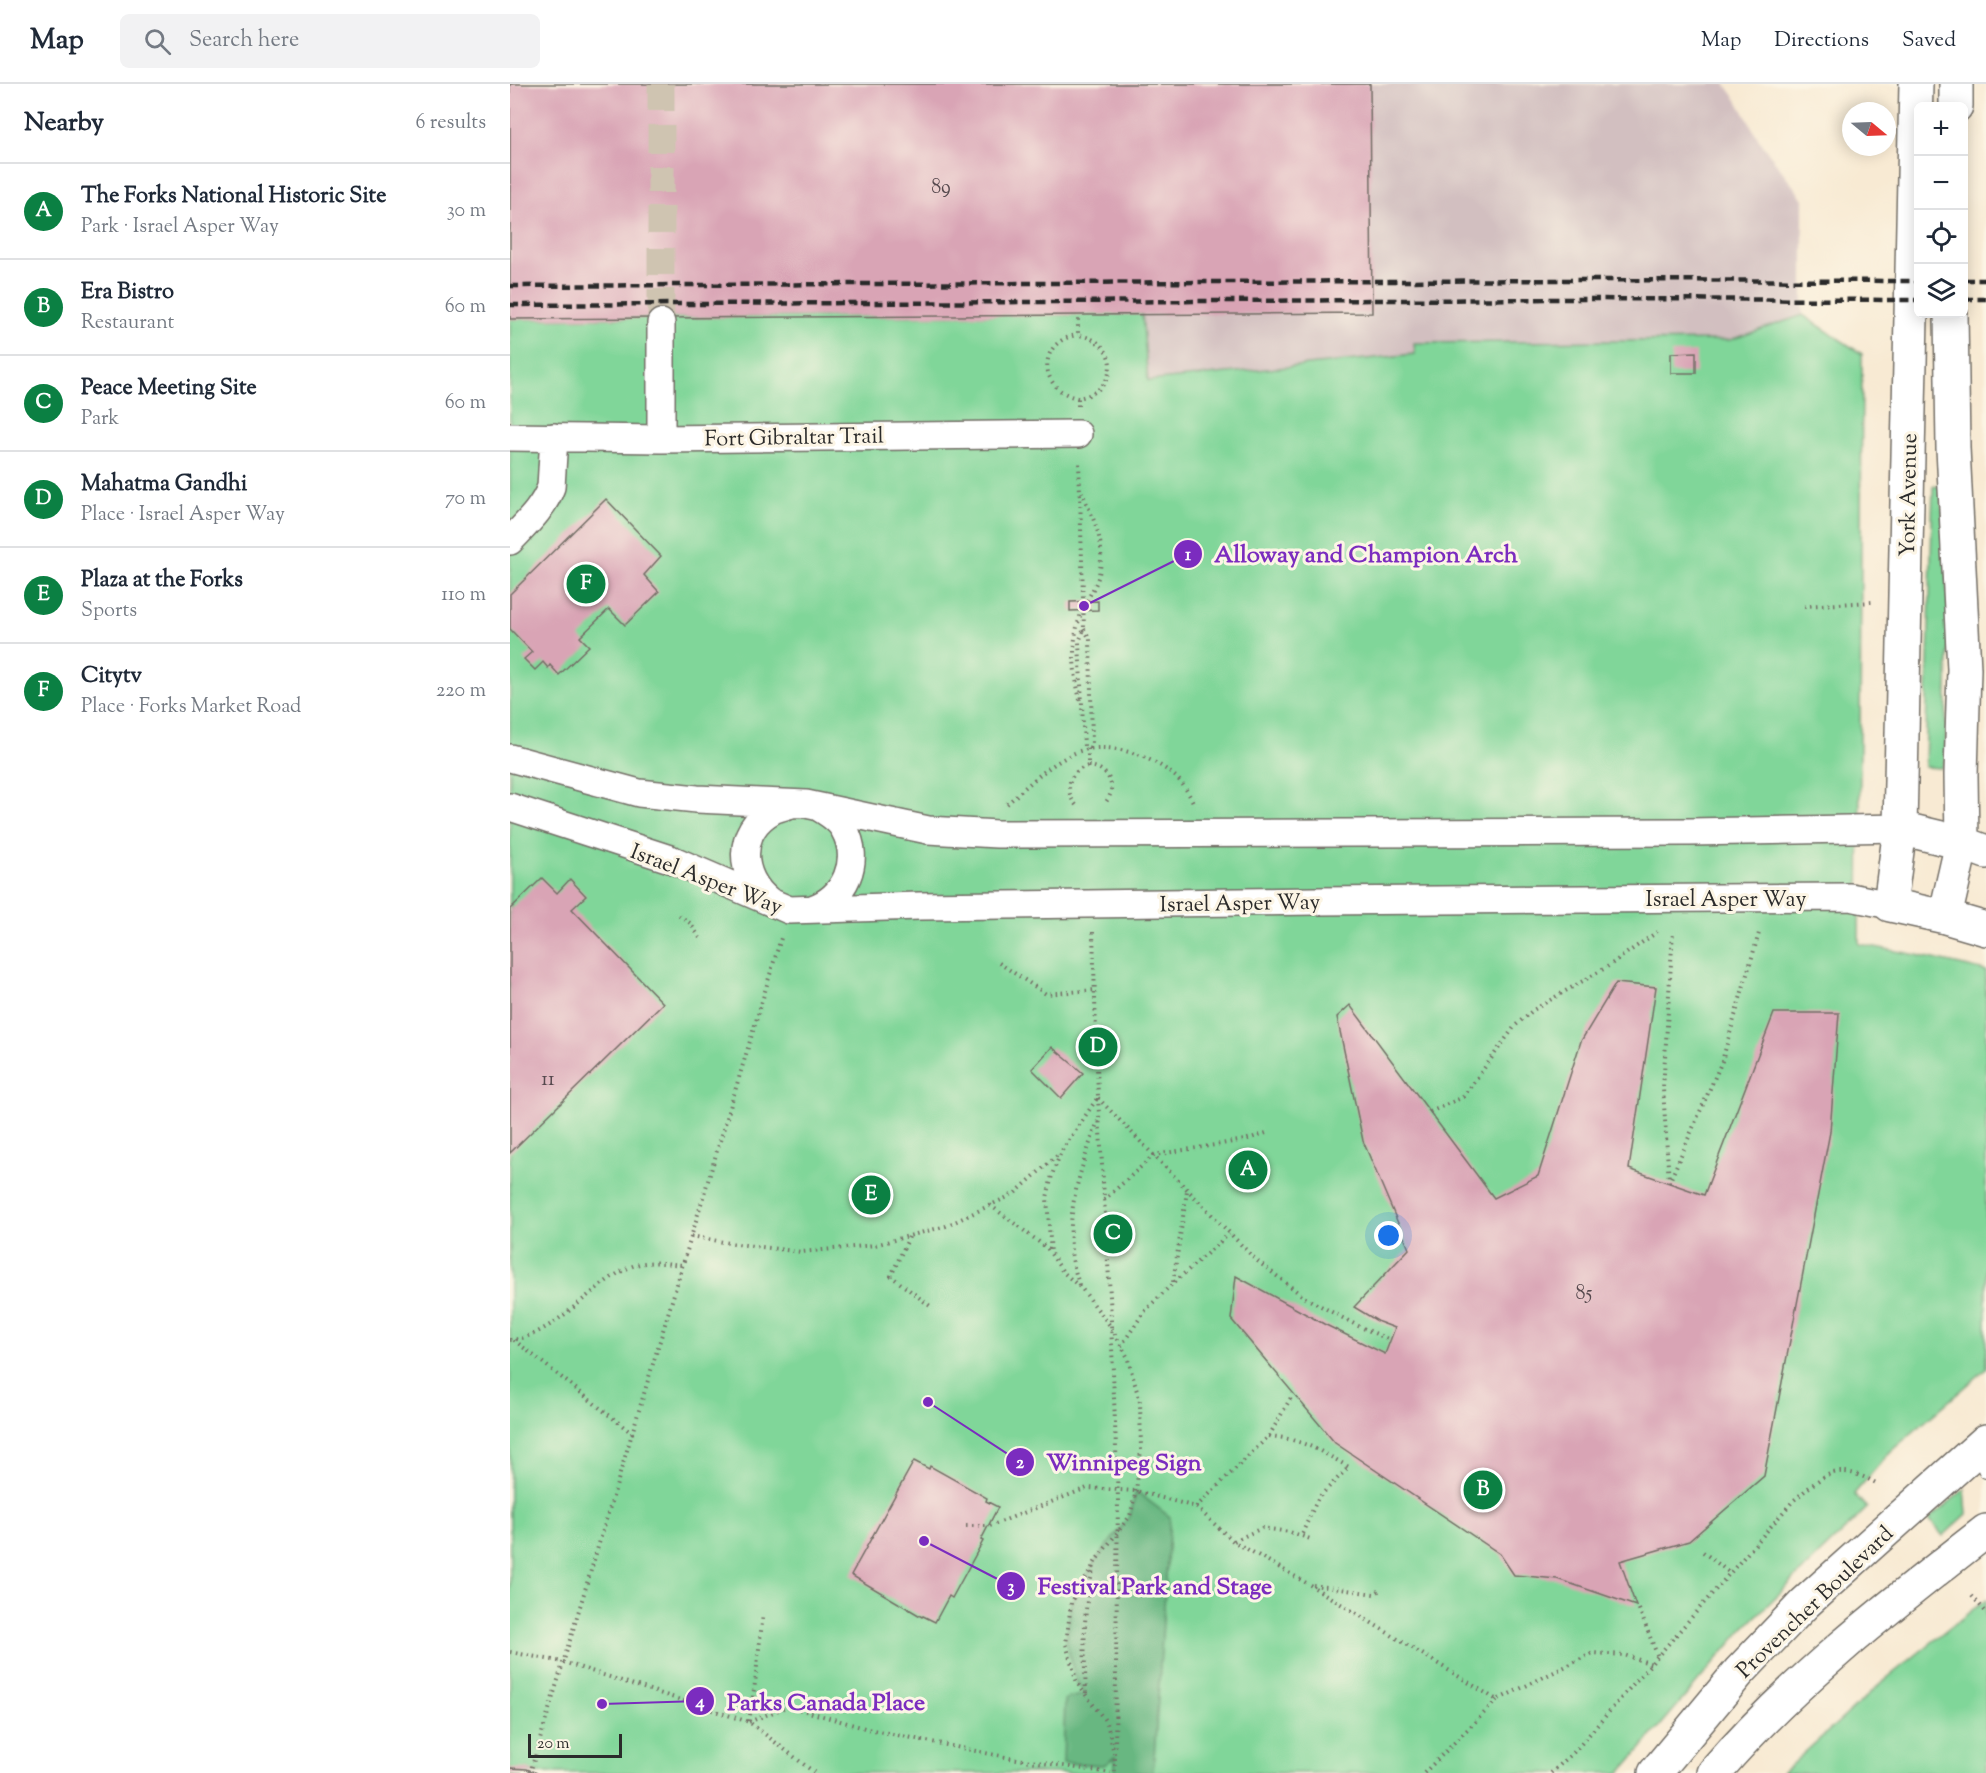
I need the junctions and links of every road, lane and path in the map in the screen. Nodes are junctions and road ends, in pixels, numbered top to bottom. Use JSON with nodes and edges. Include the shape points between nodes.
{"nodes":[{"id":1,"x":1916,"y":84,"type":"edge"},
{"id":2,"x":1956,"y":84,"type":"edge"},
{"id":3,"x":1956,"y":102,"type":"edge"},
{"id":4,"x":1078,"y":315,"type":"dead end"},
{"id":5,"x":1951,"y":318,"type":"edge"},
{"id":6,"x":661,"y":323,"type":"tunnel mouth"},
{"id":7,"x":1078,"y":335,"type":"junction"},
{"id":8,"x":1077,"y":398,"type":"junction"},
{"id":9,"x":1078,"y":434,"type":"junction"},
{"id":10,"x":510,"y":437,"type":"edge"},
{"id":11,"x":554,"y":437,"type":"junction"},
{"id":12,"x":661,"y":439,"type":"junction"},
{"id":13,"x":1080,"y":488,"type":"junction"},
{"id":14,"x":510,"y":541,"type":"edge"},
{"id":15,"x":1872,"y":602,"type":"dead end"},
{"id":16,"x":1804,"y":606,"type":"dead end"},
{"id":17,"x":1083,"y":607,"type":"junction"},
{"id":18,"x":1084,"y":629,"type":"junction"},
{"id":19,"x":1083,"y":709,"type":"junction"},
{"id":20,"x":1088,"y":749,"type":"junction"},
{"id":21,"x":510,"y":758,"type":"edge"},
{"id":22,"x":1088,"y":766,"type":"junction"},
{"id":23,"x":806,"y":806,"type":"junction"},
{"id":24,"x":1003,"y":806,"type":"dead end"},
{"id":25,"x":510,"y":807,"type":"edge"},
{"id":26,"x":1090,"y":822,"type":"junction"},
{"id":27,"x":1900,"y":828,"type":"junction"},
{"id":28,"x":1209,"y":834,"type":"junction"},
{"id":29,"x":1974,"y":847,"type":"edge"},
{"id":30,"x":1092,"y":905,"type":"junction"},
{"id":31,"x":1890,"y":905,"type":"junction"},
{"id":32,"x":789,"y":908,"type":"junction"},
{"id":33,"x":679,"y":915,"type":"dead end"},
{"id":34,"x":1945,"y":917,"type":"junction"},
{"id":35,"x":1986,"y":929,"type":"edge"},
{"id":36,"x":1673,"y":931,"type":"dead end"},
{"id":37,"x":1657,"y":932,"type":"dead end"},
{"id":38,"x":1759,"y":933,"type":"dead end"},
{"id":39,"x":699,"y":938,"type":"dead end"},
{"id":40,"x":999,"y":963,"type":"dead end"},
{"id":41,"x":1095,"y":990,"type":"junction"},
{"id":42,"x":1098,"y":1097,"type":"junction"},
{"id":43,"x":1430,"y":1112,"type":"dead end"},
{"id":44,"x":1099,"y":1119,"type":"junction"},
{"id":45,"x":1266,"y":1133,"type":"dead end"},
{"id":46,"x":1061,"y":1152,"type":"junction"},
{"id":47,"x":1154,"y":1155,"type":"junction"},
{"id":48,"x":1187,"y":1191,"type":"junction"},
{"id":49,"x":1104,"y":1200,"type":"junction"},
{"id":50,"x":990,"y":1205,"type":"junction"},
{"id":51,"x":1230,"y":1234,"type":"junction"},
{"id":52,"x":691,"y":1236,"type":"junction"},
{"id":53,"x":909,"y":1236,"type":"junction"},
{"id":54,"x":1051,"y":1254,"type":"junction"},
{"id":55,"x":682,"y":1266,"type":"junction"},
{"id":56,"x":1173,"y":1283,"type":"junction"},
{"id":57,"x":1079,"y":1286,"type":"junction"},
{"id":58,"x":930,"y":1306,"type":"dead end"},
{"id":59,"x":1112,"y":1327,"type":"junction"},
{"id":60,"x":512,"y":1340,"type":"edge"},
{"id":61,"x":1390,"y":1340,"type":"dead end"},
{"id":62,"x":1121,"y":1346,"type":"junction"},
{"id":63,"x":1293,"y":1394,"type":"dead end"},
{"id":64,"x":633,"y":1434,"type":"junction"},
{"id":65,"x":1269,"y":1436,"type":"junction"},
{"id":66,"x":1983,"y":1454,"type":"edge"},
{"id":67,"x":1876,"y":1483,"type":"dead end"},
{"id":68,"x":1118,"y":1489,"type":"junction"},
{"id":69,"x":1136,"y":1491,"type":"junction"},
{"id":70,"x":1196,"y":1507,"type":"junction"},
{"id":71,"x":966,"y":1526,"type":"dead end"},
{"id":72,"x":1986,"y":1531,"type":"edge"},
{"id":73,"x":1118,"y":1532,"type":"junction"},
{"id":74,"x":1301,"y":1536,"type":"junction"},
{"id":75,"x":1313,"y":1540,"type":"dead end"},
{"id":76,"x":1233,"y":1541,"type":"junction"},
{"id":77,"x":1703,"y":1552,"type":"dead end"},
{"id":78,"x":1096,"y":1559,"type":"junction"},
{"id":79,"x":1730,"y":1573,"type":"junction"},
{"id":80,"x":1310,"y":1585,"type":"junction"},
{"id":81,"x":1382,"y":1589,"type":"dead end"},
{"id":82,"x":1972,"y":1596,"type":"dead end"},
{"id":83,"x":1639,"y":1609,"type":"dead end"},
{"id":84,"x":1986,"y":1612,"type":"edge"},
{"id":85,"x":762,"y":1614,"type":"dead end"},
{"id":86,"x":510,"y":1652,"type":"edge"},
{"id":87,"x":1658,"y":1657,"type":"junction"},
{"id":88,"x":563,"y":1662,"type":"junction"},
{"id":89,"x":1652,"y":1664,"type":"junction"},
{"id":90,"x":1086,"y":1694,"type":"junction"},
{"id":91,"x":1497,"y":1700,"type":"junction"},
{"id":92,"x":749,"y":1722,"type":"junction"},
{"id":93,"x":1115,"y":1757,"type":"junction"},
{"id":94,"x":530,"y":1773,"type":"edge"},
{"id":95,"x":815,"y":1773,"type":"edge"},
{"id":96,"x":1113,"y":1773,"type":"edge"},
{"id":97,"x":1424,"y":1773,"type":"edge"},
{"id":98,"x":1551,"y":1773,"type":"edge"},
{"id":99,"x":1655,"y":1773,"type":"edge"},
{"id":100,"x":1714,"y":1773,"type":"edge"}],
"edges":[{"from":1,"to":27,"type":"main road","name":"York Avenue"},
{"from":2,"to":3,"type":"main road"},
{"from":4,"to":7,"type":"path"},
{"from":5,"to":29,"type":"main road","name":"York Avenue","via":[[1964,669],[1961,775]]},
{"from":6,"to":12,"type":"street"},
{"from":7,"to":8,"type":"path","via":[[1068,336],[1054,347],[1047,367],[1054,387]]},
{"from":7,"to":8,"type":"path","via":[[1097,340],[1110,366],[1103,386]]},
{"from":8,"to":9,"type":"path"},
{"from":9,"to":12,"type":"street","name":"Fort Gibraltar Trail"},
{"from":9,"to":13,"type":"path"},
{"from":10,"to":11,"type":"street","name":"Fort Gibraltar Trail"},
{"from":11,"to":12,"type":"street","name":"Fort Gibraltar Trail"},
{"from":11,"to":14,"type":"street","via":[[549,494]]},
{"from":13,"to":17,"type":"path"},
{"from":13,"to":17,"type":"path","via":[[1096,527],[1102,555],[1099,580]]},
{"from":15,"to":16,"type":"path"},
{"from":17,"to":18,"type":"path"},
{"from":17,"to":19,"type":"path","via":[[1073,647]]},
{"from":18,"to":19,"type":"path","via":[[1079,642]]},
{"from":18,"to":20,"type":"path","via":[[1090,639],[1092,745]]},
{"from":19,"to":20,"type":"path","via":[[1084,746]]},
{"from":20,"to":22,"type":"path"},
{"from":20,"to":24,"type":"path","via":[[1052,766]]},
{"from":20,"to":28,"type":"path","via":[[1124,751],[1165,769],[1186,789]]},
{"from":21,"to":23,"type":"street","via":[[639,794]]},
{"from":22,"to":26,"type":"path","via":[[1073,774],[1068,790]]},
{"from":22,"to":26,"type":"path","via":[[1104,771],[1112,788]]},
{"from":23,"to":26,"type":"street","via":[[928,830],[997,834]]},
{"from":23,"to":32,"type":"street","via":[[775,809],[764,816],[755,825],[745,849],[745,861],[756,890]]},
{"from":23,"to":32,"type":"street","via":[[834,816],[844,828],[852,857],[849,875],[840,891],[825,904]]},
{"from":25,"to":32,"type":"street","name":"Israel Asper Way","via":[[673,860]]},
{"from":26,"to":28,"type":"street"},
{"from":27,"to":28,"type":"street"},
{"from":27,"to":29,"type":"main road"},
{"from":27,"to":31,"type":"main road","name":"York Avenue"},
{"from":29,"to":34,"type":"main road","name":"York Avenue"},
{"from":30,"to":31,"type":"street","name":"Israel Asper Way","via":[[1843,897]]},
{"from":30,"to":32,"type":"street","name":"Israel Asper Way"},
{"from":30,"to":41,"type":"path"},
{"from":31,"to":34,"type":"main road","name":"Israel Asper Way"},
{"from":32,"to":52,"type":"path"},
{"from":33,"to":39,"type":"path","via":[[690,923]]},
{"from":34,"to":35,"type":"main road","name":"Israel Asper Way"},
{"from":36,"to":38,"type":"path","via":[[1663,1089],[1669,1183],[1722,1061]]},
{"from":37,"to":43,"type":"path","via":[[1607,967],[1533,1010],[1515,1026],[1463,1097]]},
{"from":40,"to":41,"type":"path","via":[[1046,994]]},
{"from":41,"to":42,"type":"path"},
{"from":42,"to":44,"type":"path"},
{"from":42,"to":46,"type":"path"},
{"from":42,"to":47,"type":"path"},
{"from":44,"to":49,"type":"path"},
{"from":44,"to":57,"type":"path","via":[[1071,1207],[1071,1250]]},
{"from":45,"to":47,"type":"path"},
{"from":46,"to":50,"type":"path","via":[[1014,1194]]},
{"from":46,"to":54,"type":"path","via":[[1047,1198]]},
{"from":47,"to":48,"type":"path"},
{"from":47,"to":49,"type":"path"},
{"from":48,"to":51,"type":"path"},
{"from":48,"to":56,"type":"path"},
{"from":49,"to":59,"type":"path"},
{"from":50,"to":53,"type":"path","via":[[946,1226]]},
{"from":50,"to":54,"type":"path"},
{"from":51,"to":56,"type":"path"},
{"from":51,"to":61,"type":"path","via":[[1304,1297]]},
{"from":52,"to":53,"type":"path","via":[[802,1252],[875,1245]]},
{"from":52,"to":55,"type":"path"},
{"from":53,"to":58,"type":"path","via":[[891,1276]]},
{"from":54,"to":57,"type":"path"},
{"from":55,"to":60,"type":"path","via":[[639,1264],[623,1270],[544,1328]]},
{"from":55,"to":64,"type":"path"},
{"from":56,"to":62,"type":"path","via":[[1144,1312]]},
{"from":57,"to":59,"type":"path"},
{"from":59,"to":62,"type":"path"},
{"from":59,"to":68,"type":"path"},
{"from":60,"to":64,"type":"path"},
{"from":62,"to":69,"type":"path","via":[[1140,1402],[1141,1450]]},
{"from":63,"to":65,"type":"path"},
{"from":64,"to":88,"type":"path"},
{"from":65,"to":70,"type":"path"},
{"from":65,"to":74,"type":"path","via":[[1306,1443],[1349,1467],[1318,1498]]},
{"from":66,"to":99,"type":"main road","name":"Provencher Boulevard","via":[[1805,1603],[1739,1672]]},
{"from":67,"to":79,"type":"path","via":[[1844,1470],[1827,1474],[1793,1502]]},
{"from":68,"to":69,"type":"path"},
{"from":68,"to":71,"type":"path","via":[[1087,1488],[990,1526]]},
{"from":68,"to":73,"type":"path"},
{"from":69,"to":70,"type":"path"},
{"from":69,"to":73,"type":"path","via":[[1130,1516]]},
{"from":70,"to":76,"type":"path"},
{"from":72,"to":100,"type":"main road","via":[[1792,1691]]},
{"from":73,"to":78,"type":"path"},
{"from":73,"to":93,"type":"path"},
{"from":74,"to":75,"type":"path"},
{"from":74,"to":76,"type":"path","via":[[1262,1528]]},
{"from":76,"to":80,"type":"path"},
{"from":77,"to":79,"type":"path"},
{"from":78,"to":90,"type":"path","via":[[1084,1614]]},
{"from":78,"to":90,"type":"path","via":[[1071,1603],[1066,1644],[1077,1683]]},
{"from":79,"to":87,"type":"path"},
{"from":80,"to":81,"type":"path","via":[[1374,1594]]},
{"from":80,"to":91,"type":"path"},
{"from":82,"to":84,"type":"path"},
{"from":83,"to":87,"type":"path"},
{"from":85,"to":92,"type":"path"},
{"from":86,"to":88,"type":"path"},
{"from":87,"to":89,"type":"path"},
{"from":88,"to":92,"type":"path"},
{"from":88,"to":94,"type":"path"},
{"from":89,"to":91,"type":"path","via":[[1624,1655],[1593,1653]]},
{"from":89,"to":98,"type":"path"},
{"from":90,"to":93,"type":"path","via":[[1107,1723]]},
{"from":91,"to":97,"type":"path"},
{"from":92,"to":95,"type":"path"},
{"from":92,"to":96,"type":"path","via":[[788,1706],[868,1729],[1010,1758]]},
{"from":93,"to":96,"type":"path"}]}
